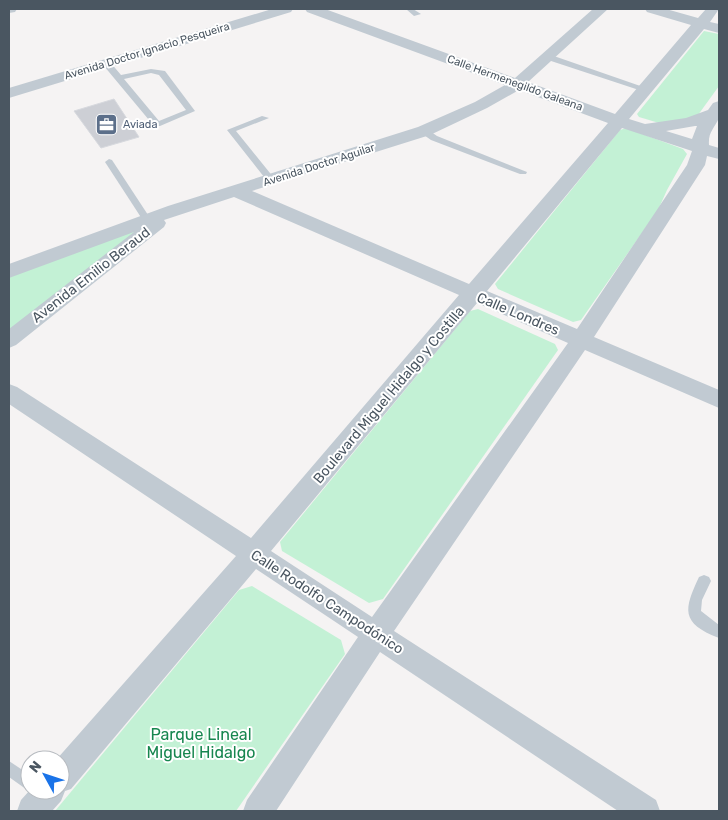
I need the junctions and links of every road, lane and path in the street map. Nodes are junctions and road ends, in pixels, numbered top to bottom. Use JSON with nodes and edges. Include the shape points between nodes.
{"nodes":[{"id":1,"x":286,"y":9,"type":"edge"},
{"id":2,"x":312,"y":9,"type":"edge"},
{"id":3,"x":408,"y":9,"type":"edge"},
{"id":4,"x":602,"y":9,"type":"edge"},
{"id":5,"x":652,"y":9,"type":"edge"},
{"id":6,"x":417,"y":14,"type":"dead end"},
{"id":7,"x":711,"y":20,"type":"edge"},
{"id":8,"x":548,"y":57,"type":"junction"},
{"id":9,"x":107,"y":64,"type":"junction"},
{"id":10,"x":119,"y":78,"type":"junction"},
{"id":11,"x":517,"y":84,"type":"junction"},
{"id":12,"x":645,"y":89,"type":"junction"},
{"id":13,"x":9,"y":93,"type":"edge"},
{"id":14,"x":716,"y":110,"type":"edge"},
{"id":15,"x":265,"y":118,"type":"dead end"},
{"id":16,"x":619,"y":121,"type":"junction"},
{"id":17,"x":644,"y":129,"type":"junction"},
{"id":18,"x":424,"y":132,"type":"junction"},
{"id":19,"x":710,"y":151,"type":"edge"},
{"id":20,"x":109,"y":162,"type":"dead end"},
{"id":21,"x":523,"y":172,"type":"dead end"},
{"id":22,"x":271,"y":180,"type":"junction"},
{"id":23,"x":235,"y":191,"type":"junction"},
{"id":24,"x":174,"y":210,"type":"junction"},
{"id":25,"x":147,"y":220,"type":"junction"},
{"id":26,"x":9,"y":271,"type":"edge"},
{"id":27,"x":473,"y":295,"type":"junction"},
{"id":28,"x":9,"y":340,"type":"edge"},
{"id":29,"x":580,"y":340,"type":"junction"},
{"id":30,"x":9,"y":393,"type":"edge"},
{"id":31,"x":719,"y":399,"type":"edge"},
{"id":32,"x":254,"y":553,"type":"junction"},
{"id":33,"x":704,"y":582,"type":"dead end"},
{"id":34,"x":719,"y":632,"type":"edge"},
{"id":35,"x":376,"y":634,"type":"junction"},
{"id":36,"x":70,"y":760,"type":"edge"},
{"id":37,"x":9,"y":768,"type":"edge"},
{"id":38,"x":20,"y":776,"type":"edge"},
{"id":39,"x":258,"y":811,"type":"edge"},
{"id":40,"x":645,"y":811,"type":"edge"}],
"edges":[{"from":1,"to":9,"type":"street","name":"Avenida Doctor Ignacio Pesqueira"},
{"from":2,"to":11,"type":"street","name":"Calle Hermenegildo Galeana"},
{"from":3,"to":6,"type":"lane"},
{"from":4,"to":8,"type":"street","name":"Avenida Doctor Aguilar"},
{"from":5,"to":7,"type":"street"},
{"from":7,"to":12,"type":"street","name":"Boulevard Miguel Hidalgo y Costilla"},
{"from":8,"to":11,"type":"street","name":"Avenida Doctor Aguilar"},
{"from":8,"to":12,"type":"lane"},
{"from":9,"to":10,"type":"lane"},
{"from":9,"to":13,"type":"street","name":"Avenida Doctor Ignacio Pesqueira"},
{"from":10,"to":10,"type":"lane","via":[[156,124],[191,111],[162,73],[150,70]]},
{"from":11,"to":16,"type":"street","name":"Calle Hermenegildo Galeana"},
{"from":11,"to":18,"type":"street","name":"Avenida Doctor Aguilar"},
{"from":12,"to":16,"type":"street","name":"Boulevard Miguel Hidalgo y Costilla"},
{"from":14,"to":17,"type":"street","via":[[689,123]]},
{"from":14,"to":19,"type":"street","via":[[700,137]]},
{"from":15,"to":22,"type":"lane","via":[[231,130]]},
{"from":16,"to":17,"type":"street","name":"Calle Hermenegildo Galeana"},
{"from":16,"to":27,"type":"street","name":"Boulevard Miguel Hidalgo y Costilla"},
{"from":17,"to":19,"type":"street","name":"Calle Hermenegildo Galeana"},
{"from":18,"to":21,"type":"lane"},
{"from":18,"to":22,"type":"street","name":"Avenida Doctor Aguilar"},
{"from":19,"to":29,"type":"street","via":[[696,165]]},
{"from":20,"to":25,"type":"lane"},
{"from":22,"to":23,"type":"street","name":"Avenida Doctor Aguilar"},
{"from":23,"to":24,"type":"street","name":"Avenida Doctor Aguilar"},
{"from":23,"to":27,"type":"street","name":"Calle Londres"},
{"from":24,"to":25,"type":"street","name":"Avenida Doctor Aguilar"},
{"from":24,"to":28,"type":"street","name":"Avenida Emilio Beraud"},
{"from":25,"to":26,"type":"street","name":"Avenida Doctor Aguilar"},
{"from":27,"to":29,"type":"street","name":"Calle Londres"},
{"from":27,"to":32,"type":"street","name":"Boulevard Miguel Hidalgo y Costilla"},
{"from":29,"to":31,"type":"street","name":"Calle Londres"},
{"from":29,"to":35,"type":"street"},
{"from":30,"to":32,"type":"street","name":"Calle Rodolfo Campodónico"},
{"from":32,"to":35,"type":"street","name":"Calle Rodolfo Campodónico"},
{"from":32,"to":36,"type":"street","name":"Boulevard Miguel Hidalgo y Costilla"},
{"from":33,"to":34,"type":"lane","via":[[693,604],[695,615]]},
{"from":35,"to":39,"type":"street"},
{"from":35,"to":40,"type":"street","name":"Calle Rodolfo Campodónico"},
{"from":37,"to":38,"type":"lane"}]}
